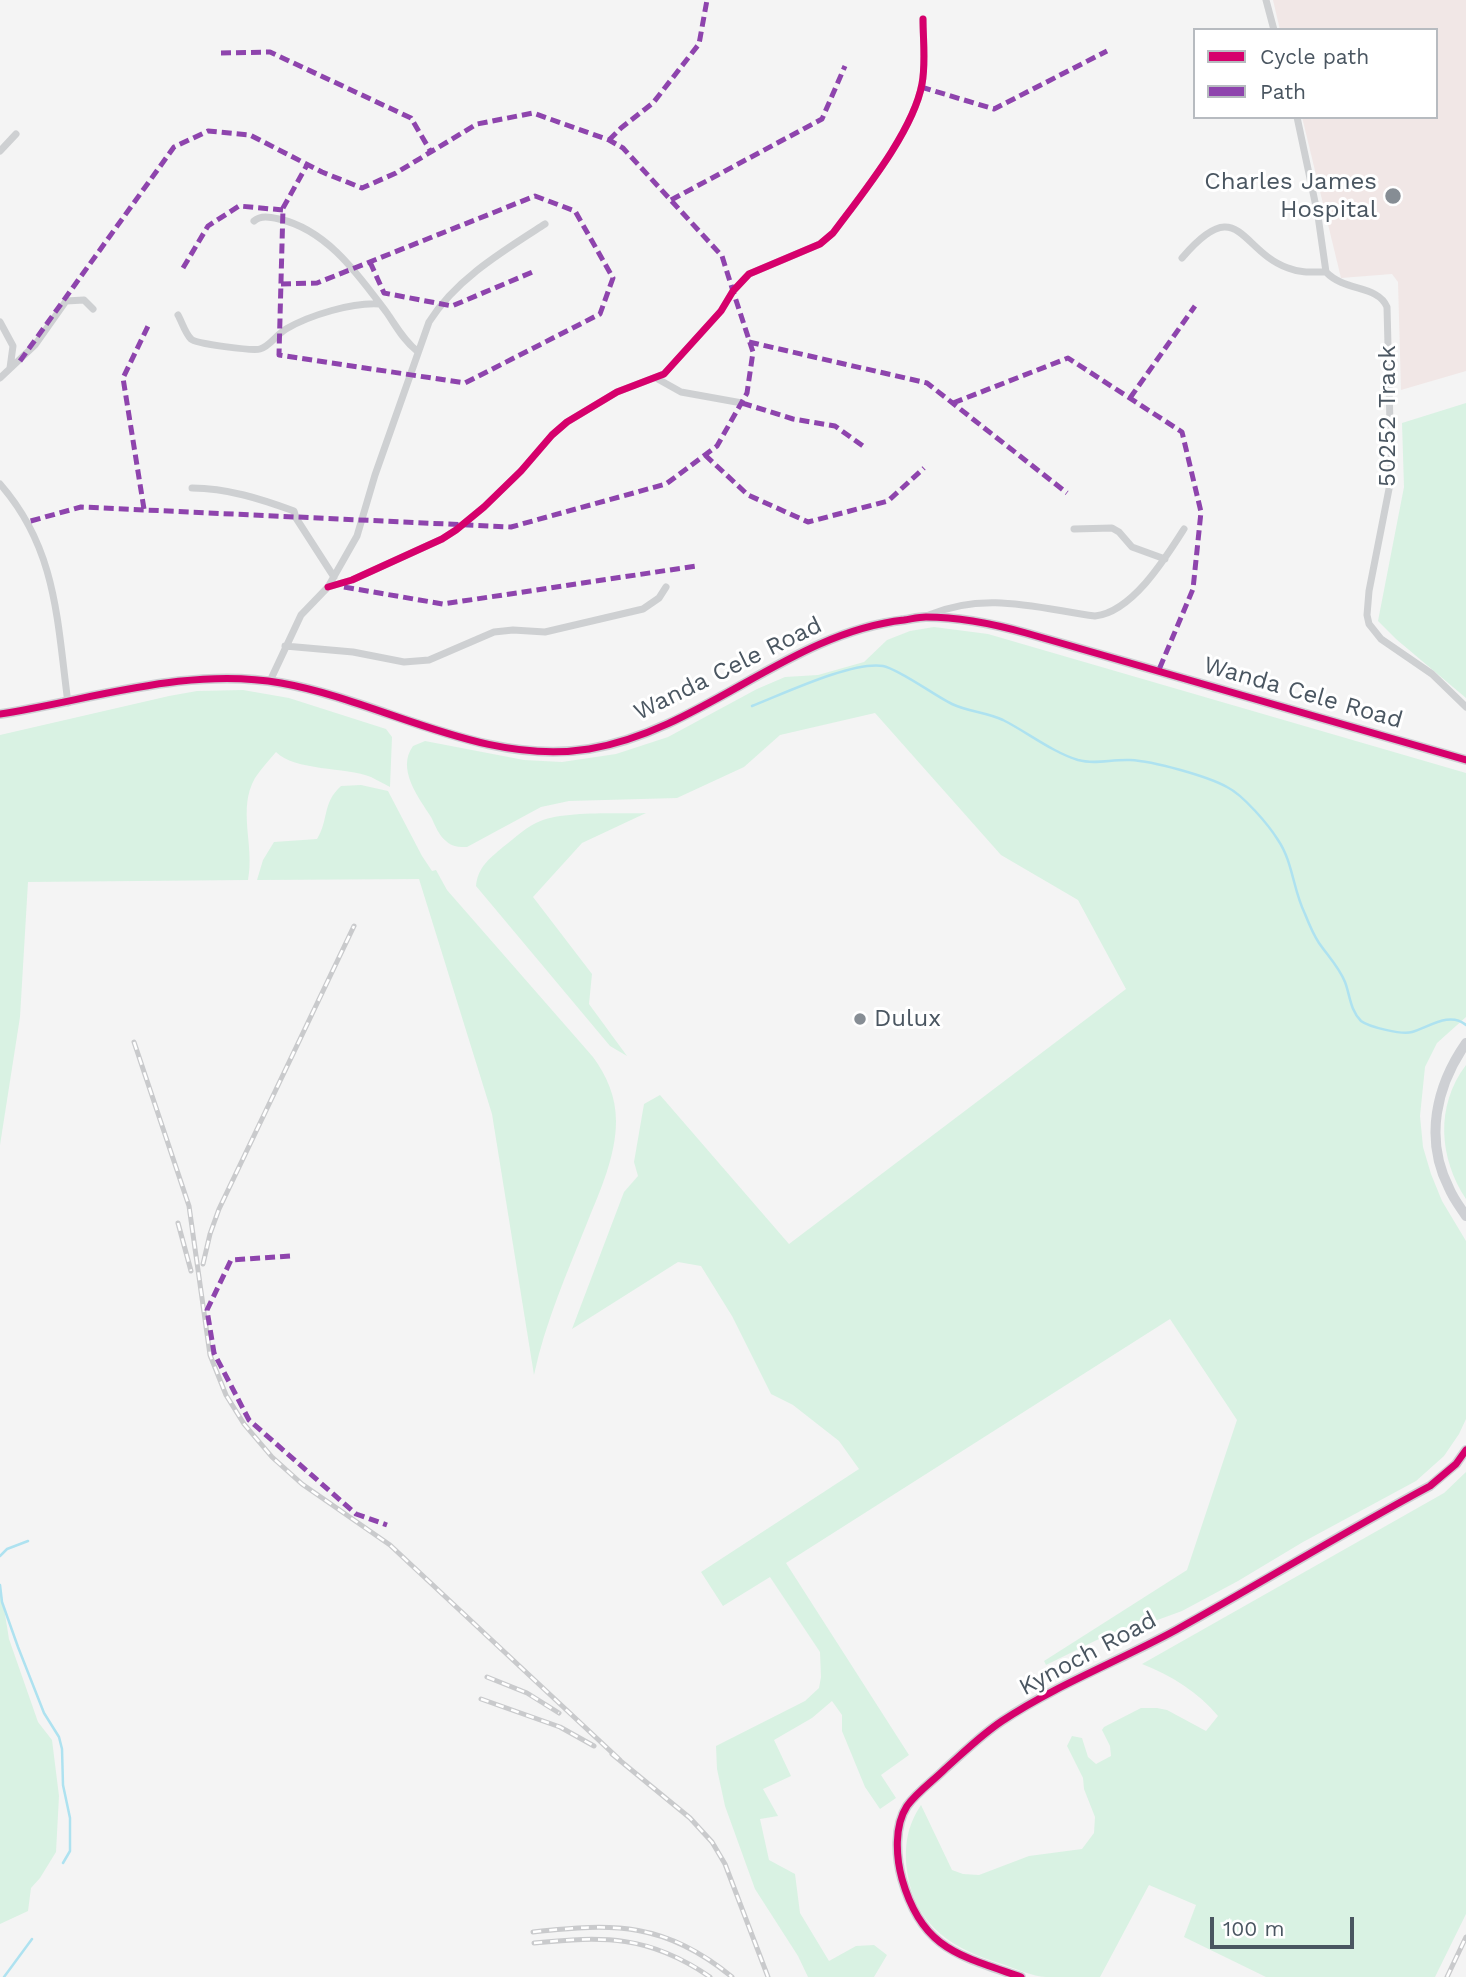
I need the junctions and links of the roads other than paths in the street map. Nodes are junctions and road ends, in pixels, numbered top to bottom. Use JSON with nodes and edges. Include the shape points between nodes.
{"nodes":[{"id":1,"x":1266,"y":0,"type":"edge"},
{"id":2,"x":923,"y":19,"type":"dead end"},
{"id":3,"x":1273,"y":28,"type":"edge"},
{"id":4,"x":1297,"y":119,"type":"edge"},
{"id":5,"x":16,"y":134,"type":"dead end"},
{"id":6,"x":0,"y":151,"type":"edge"},
{"id":7,"x":254,"y":222,"type":"dead end"},
{"id":8,"x":545,"y":224,"type":"dead end"},
{"id":9,"x":1182,"y":258,"type":"dead end"},
{"id":10,"x":1326,"y":272,"type":"junction"},
{"id":11,"x":380,"y":304,"type":"junction"},
{"id":12,"x":93,"y":309,"type":"dead end"},
{"id":13,"x":178,"y":315,"type":"dead end"},
{"id":14,"x":0,"y":322,"type":"edge"},
{"id":15,"x":417,"y":351,"type":"junction"},
{"id":16,"x":10,"y":368,"type":"junction"},
{"id":17,"x":0,"y":378,"type":"edge"},
{"id":18,"x":656,"y":378,"type":"junction"},
{"id":19,"x":742,"y":402,"type":"dead end"},
{"id":20,"x":0,"y":484,"type":"edge"},
{"id":21,"x":192,"y":488,"type":"dead end"},
{"id":22,"x":1074,"y":529,"type":"dead end"},
{"id":23,"x":1184,"y":529,"type":"dead end"},
{"id":24,"x":1165,"y":559,"type":"junction"},
{"id":25,"x":334,"y":577,"type":"junction"},
{"id":26,"x":328,"y":587,"type":"junction"},
{"id":27,"x":666,"y":587,"type":"dead end"},
{"id":28,"x":926,"y":617,"type":"junction"},
{"id":29,"x":285,"y":646,"type":"junction"},
{"id":30,"x":270,"y":681,"type":"junction"},
{"id":31,"x":68,"y":703,"type":"junction"},
{"id":32,"x":1466,"y":708,"type":"edge"},
{"id":33,"x":0,"y":714,"type":"edge"},
{"id":34,"x":1466,"y":760,"type":"edge"},
{"id":35,"x":1466,"y":1043,"type":"edge"},
{"id":36,"x":1466,"y":1216,"type":"edge"},
{"id":37,"x":1466,"y":1450,"type":"edge"},
{"id":38,"x":1021,"y":1977,"type":"edge"}],
"edges":[{"from":1,"to":3,"type":"street"},
{"from":2,"to":18,"type":"street","via":[[923,72],[912,113],[833,233],[820,244],[750,274],[677,362]]},
{"from":4,"to":10,"type":"street"},
{"from":5,"to":6,"type":"street"},
{"from":7,"to":11,"type":"street","via":[[264,217],[282,220],[316,235]]},
{"from":8,"to":15,"type":"street","via":[[487,263],[447,299],[429,323]]},
{"from":9,"to":10,"type":"street","via":[[1213,231],[1230,227],[1289,269]]},
{"from":10,"to":32,"type":"street","name":"50252 Track","via":[[1338,282],[1376,295],[1387,307],[1391,463],[1369,591],[1369,624]]},
{"from":11,"to":13,"type":"street","via":[[356,304],[298,323],[256,350],[192,341]]},
{"from":11,"to":15,"type":"street"},
{"from":12,"to":16,"type":"street","via":[[84,300],[66,301],[35,345]]},
{"from":14,"to":16,"type":"street","via":[[13,346]]},
{"from":15,"to":25,"type":"street","via":[[357,536]]},
{"from":16,"to":17,"type":"street"},
{"from":18,"to":19,"type":"street","via":[[681,392]]},
{"from":18,"to":26,"type":"street","via":[[617,392],[567,422],[484,508],[456,530]]},
{"from":20,"to":31,"type":"street","via":[[27,522],[46,563]]},
{"from":21,"to":25,"type":"street","via":[[226,491],[294,511]]},
{"from":22,"to":24,"type":"street","via":[[1112,528],[1132,547]]},
{"from":23,"to":24,"type":"street"},
{"from":24,"to":28,"type":"street","via":[[1126,601],[1106,615],[992,602],[949,607]]},
{"from":25,"to":26,"type":"street"},
{"from":26,"to":29,"type":"street","via":[[301,615]]},
{"from":27,"to":29,"type":"street","via":[[643,609],[545,632],[494,632],[429,660],[404,662]]},
{"from":28,"to":30,"type":"street","name":"Wanda Cele Road","via":[[846,633],[663,726],[586,749],[535,751],[491,744]]},
{"from":28,"to":34,"type":"street","name":"Wanda Cele Road","via":[[1016,630]]},
{"from":29,"to":30,"type":"street"},
{"from":30,"to":31,"type":"street","name":"Wanda Cele Road","via":[[175,682]]},
{"from":31,"to":33,"type":"street","name":"Wanda Cele Road"},
{"from":35,"to":36,"type":"street","via":[[1442,1086],[1435,1128],[1442,1171]]},
{"from":37,"to":38,"type":"street","name":"Kynoch Road","via":[[1430,1486],[1174,1631],[1001,1722],[907,1807],[901,1822],[898,1865],[922,1927],[954,1952]]}]}
